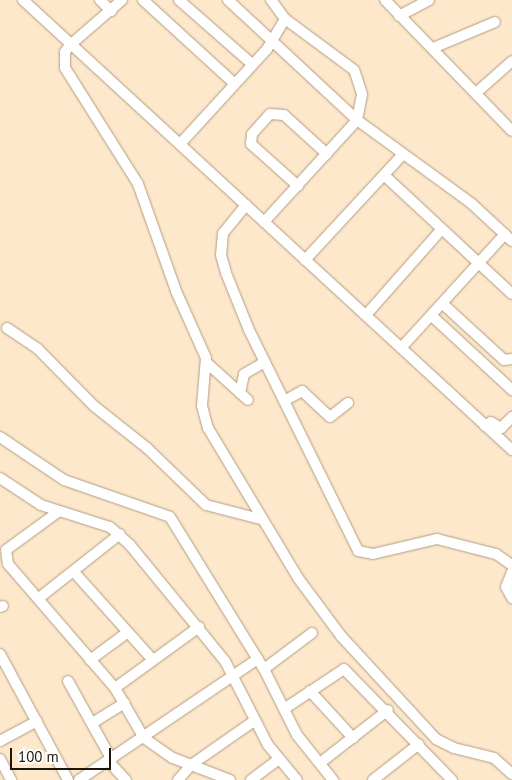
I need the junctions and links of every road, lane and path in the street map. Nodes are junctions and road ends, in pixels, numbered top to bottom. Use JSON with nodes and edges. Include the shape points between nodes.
{"nodes":[{"id":1,"x":23,"y":0,"type":"edge"},
{"id":2,"x":100,"y":0,"type":"edge"},
{"id":3,"x":122,"y":0,"type":"edge"},
{"id":4,"x":143,"y":0,"type":"edge"},
{"id":5,"x":178,"y":0,"type":"edge"},
{"id":6,"x":228,"y":0,"type":"edge"},
{"id":7,"x":270,"y":0,"type":"edge"},
{"id":8,"x":385,"y":0,"type":"edge"},
{"id":9,"x":429,"y":0,"type":"edge"},
{"id":10,"x":111,"y":11,"type":"junction"},
{"id":11,"x":399,"y":16,"type":"junction"},
{"id":12,"x":285,"y":19,"type":"junction"},
{"id":13,"x":495,"y":22,"type":"dead end"},
{"id":14,"x":272,"y":42,"type":"junction"},
{"id":15,"x":70,"y":45,"type":"junction"},
{"id":16,"x":432,"y":48,"type":"junction"},
{"id":17,"x":512,"y":61,"type":"edge"},
{"id":18,"x":252,"y":64,"type":"junction"},
{"id":19,"x":234,"y":83,"type":"junction"},
{"id":20,"x":476,"y":93,"type":"junction"},
{"id":21,"x":357,"y":120,"type":"junction"},
{"id":22,"x":510,"y":124,"type":"edge"},
{"id":23,"x":180,"y":144,"type":"junction"},
{"id":24,"x":327,"y":154,"type":"junction"},
{"id":25,"x":403,"y":154,"type":"junction"},
{"id":26,"x":385,"y":176,"type":"junction"},
{"id":27,"x":298,"y":186,"type":"junction"},
{"id":28,"x":246,"y":205,"type":"junction"},
{"id":29,"x":264,"y":222,"type":"junction"},
{"id":30,"x":441,"y":230,"type":"junction"},
{"id":31,"x":508,"y":237,"type":"edge"},
{"id":32,"x":305,"y":260,"type":"junction"},
{"id":33,"x":479,"y":264,"type":"junction"},
{"id":34,"x":512,"y":294,"type":"edge"},
{"id":35,"x":444,"y":305,"type":"junction"},
{"id":36,"x":366,"y":315,"type":"junction"},
{"id":37,"x":432,"y":317,"type":"junction"},
{"id":38,"x":7,"y":328,"type":"dead end"},
{"id":39,"x":401,"y":348,"type":"junction"},
{"id":40,"x":512,"y":360,"type":"edge"},
{"id":41,"x":265,"y":362,"type":"junction"},
{"id":42,"x":207,"y":363,"type":"junction"},
{"id":43,"x":512,"y":390,"type":"edge"},
{"id":44,"x":240,"y":393,"type":"junction"},
{"id":45,"x":248,"y":400,"type":"dead end"},
{"id":46,"x":284,"y":401,"type":"junction"},
{"id":47,"x":348,"y":403,"type":"dead end"},
{"id":48,"x":512,"y":417,"type":"edge"},
{"id":49,"x":485,"y":426,"type":"junction"},
{"id":50,"x":0,"y":437,"type":"edge"},
{"id":51,"x":512,"y":450,"type":"edge"},
{"id":52,"x":0,"y":478,"type":"edge"},
{"id":53,"x":58,"y":512,"type":"junction"},
{"id":54,"x":260,"y":519,"type":"junction"},
{"id":55,"x":120,"y":534,"type":"junction"},
{"id":56,"x":512,"y":565,"type":"edge"},
{"id":57,"x":74,"y":572,"type":"junction"},
{"id":58,"x":512,"y":572,"type":"edge"},
{"id":59,"x":39,"y":598,"type":"junction"},
{"id":60,"x":512,"y":598,"type":"edge"},
{"id":61,"x":199,"y":627,"type":"junction"},
{"id":62,"x":128,"y":632,"type":"junction"},
{"id":63,"x":312,"y":633,"type":"dead end"},
{"id":64,"x":0,"y":654,"type":"edge"},
{"id":65,"x":90,"y":660,"type":"junction"},
{"id":66,"x":153,"y":660,"type":"junction"},
{"id":67,"x":256,"y":661,"type":"junction"},
{"id":68,"x":264,"y":669,"type":"junction"},
{"id":69,"x":236,"y":674,"type":"junction"},
{"id":70,"x":68,"y":681,"type":"dead end"},
{"id":71,"x":115,"y":688,"type":"junction"},
{"id":72,"x":310,"y":691,"type":"junction"},
{"id":73,"x":124,"y":703,"type":"junction"},
{"id":74,"x":284,"y":709,"type":"junction"},
{"id":75,"x":388,"y":710,"type":"junction"},
{"id":76,"x":37,"y":721,"type":"junction"},
{"id":77,"x":94,"y":722,"type":"junction"},
{"id":78,"x":254,"y":722,"type":"junction"},
{"id":79,"x":144,"y":738,"type":"junction"},
{"id":80,"x":353,"y":738,"type":"junction"},
{"id":81,"x":0,"y":741,"type":"edge"},
{"id":82,"x":419,"y":744,"type":"junction"},
{"id":83,"x":279,"y":759,"type":"junction"},
{"id":84,"x":0,"y":760,"type":"edge"},
{"id":85,"x":111,"y":761,"type":"junction"},
{"id":86,"x":320,"y":763,"type":"junction"},
{"id":87,"x":191,"y":765,"type":"junction"},
{"id":88,"x":512,"y":774,"type":"edge"},
{"id":89,"x":11,"y":780,"type":"edge"},
{"id":90,"x":68,"y":780,"type":"edge"},
{"id":91,"x":79,"y":780,"type":"edge"},
{"id":92,"x":126,"y":780,"type":"edge"},
{"id":93,"x":178,"y":780,"type":"edge"},
{"id":94,"x":230,"y":780,"type":"edge"},
{"id":95,"x":251,"y":780,"type":"edge"},
{"id":96,"x":297,"y":780,"type":"edge"},
{"id":97,"x":333,"y":780,"type":"edge"},
{"id":98,"x":373,"y":780,"type":"edge"},
{"id":99,"x":452,"y":780,"type":"edge"}],
"edges":[{"from":1,"to":15,"type":"street"},
{"from":2,"to":10,"type":"street"},
{"from":3,"to":10,"type":"street"},
{"from":4,"to":19,"type":"street"},
{"from":5,"to":18,"type":"street"},
{"from":6,"to":14,"type":"street"},
{"from":7,"to":12,"type":"street"},
{"from":8,"to":11,"type":"street"},
{"from":9,"to":11,"type":"street"},
{"from":10,"to":15,"type":"street"},
{"from":11,"to":16,"type":"street"},
{"from":12,"to":14,"type":"street"},
{"from":12,"to":21,"type":"street","via":[[354,70],[362,94]]},
{"from":13,"to":16,"type":"street"},
{"from":14,"to":18,"type":"street"},
{"from":14,"to":21,"type":"street"},
{"from":15,"to":23,"type":"street"},
{"from":15,"to":42,"type":"street","via":[[65,52],[65,68],[138,184],[176,291]]},
{"from":16,"to":20,"type":"street"},
{"from":17,"to":20,"type":"street"},
{"from":18,"to":19,"type":"street"},
{"from":19,"to":23,"type":"street"},
{"from":20,"to":22,"type":"street"},
{"from":21,"to":24,"type":"street"},
{"from":21,"to":25,"type":"street"},
{"from":23,"to":28,"type":"street"},
{"from":24,"to":27,"type":"street"},
{"from":24,"to":27,"type":"street","via":[[284,115],[270,114],[252,134],[251,144]]},
{"from":25,"to":26,"type":"street"},
{"from":25,"to":31,"type":"street","via":[[456,192]]},
{"from":26,"to":30,"type":"street"},
{"from":26,"to":32,"type":"street"},
{"from":27,"to":29,"type":"street"},
{"from":28,"to":29,"type":"street"},
{"from":28,"to":41,"type":"street","via":[[223,233],[221,254],[235,297]]},
{"from":29,"to":32,"type":"street"},
{"from":30,"to":33,"type":"street"},
{"from":30,"to":36,"type":"street"},
{"from":31,"to":33,"type":"street"},
{"from":32,"to":36,"type":"street"},
{"from":33,"to":34,"type":"street"},
{"from":33,"to":35,"type":"street"},
{"from":35,"to":37,"type":"street"},
{"from":35,"to":40,"type":"street","via":[[504,360]]},
{"from":36,"to":39,"type":"street"},
{"from":37,"to":39,"type":"street"},
{"from":37,"to":43,"type":"street"},
{"from":38,"to":54,"type":"street","via":[[37,348],[94,406],[147,448],[206,505]]},
{"from":39,"to":49,"type":"street"},
{"from":41,"to":44,"type":"street","via":[[244,374]]},
{"from":41,"to":46,"type":"street"},
{"from":42,"to":44,"type":"street"},
{"from":42,"to":54,"type":"street","via":[[202,394],[204,418]]},
{"from":44,"to":45,"type":"street"},
{"from":46,"to":47,"type":"street","via":[[302,391],[330,416]]},
{"from":46,"to":56,"type":"street","via":[[358,551],[373,554],[437,539],[496,554]]},
{"from":48,"to":49,"type":"street","via":[[500,429],[491,422]]},
{"from":49,"to":51,"type":"street"},
{"from":50,"to":67,"type":"street","via":[[64,480],[170,517]]},
{"from":52,"to":53,"type":"street"},
{"from":53,"to":55,"type":"street","via":[[110,527]]},
{"from":53,"to":59,"type":"street","via":[[4,552],[8,564]]},
{"from":54,"to":88,"type":"street","via":[[325,617],[436,739],[454,748],[494,758]]},
{"from":55,"to":57,"type":"street"},
{"from":55,"to":61,"type":"street"},
{"from":57,"to":59,"type":"street"},
{"from":57,"to":62,"type":"street"},
{"from":58,"to":60,"type":"street","via":[[506,588]]},
{"from":59,"to":65,"type":"street"},
{"from":61,"to":66,"type":"street"},
{"from":61,"to":69,"type":"street"},
{"from":62,"to":65,"type":"street"},
{"from":62,"to":66,"type":"street"},
{"from":63,"to":68,"type":"street"},
{"from":64,"to":76,"type":"street"},
{"from":65,"to":71,"type":"street"},
{"from":66,"to":71,"type":"street"},
{"from":67,"to":68,"type":"street"},
{"from":67,"to":69,"type":"street"},
{"from":68,"to":74,"type":"street"},
{"from":69,"to":78,"type":"street"},
{"from":69,"to":79,"type":"street"},
{"from":70,"to":77,"type":"street"},
{"from":71,"to":73,"type":"street"},
{"from":72,"to":74,"type":"street"},
{"from":72,"to":75,"type":"street","via":[[344,668]]},
{"from":72,"to":80,"type":"street"},
{"from":73,"to":77,"type":"street"},
{"from":73,"to":79,"type":"street"},
{"from":74,"to":86,"type":"street"},
{"from":75,"to":80,"type":"street"},
{"from":75,"to":82,"type":"street"},
{"from":76,"to":81,"type":"street"},
{"from":76,"to":90,"type":"street"},
{"from":77,"to":85,"type":"street"},
{"from":78,"to":83,"type":"street"},
{"from":78,"to":87,"type":"street"},
{"from":79,"to":85,"type":"street"},
{"from":79,"to":87,"type":"street"},
{"from":80,"to":86,"type":"street"},
{"from":82,"to":98,"type":"street"},
{"from":82,"to":99,"type":"street"},
{"from":83,"to":95,"type":"street"},
{"from":83,"to":96,"type":"street"},
{"from":84,"to":89,"type":"street"},
{"from":85,"to":91,"type":"street"},
{"from":85,"to":92,"type":"street"},
{"from":86,"to":97,"type":"street"},
{"from":87,"to":93,"type":"street"},
{"from":87,"to":94,"type":"street"}]}
